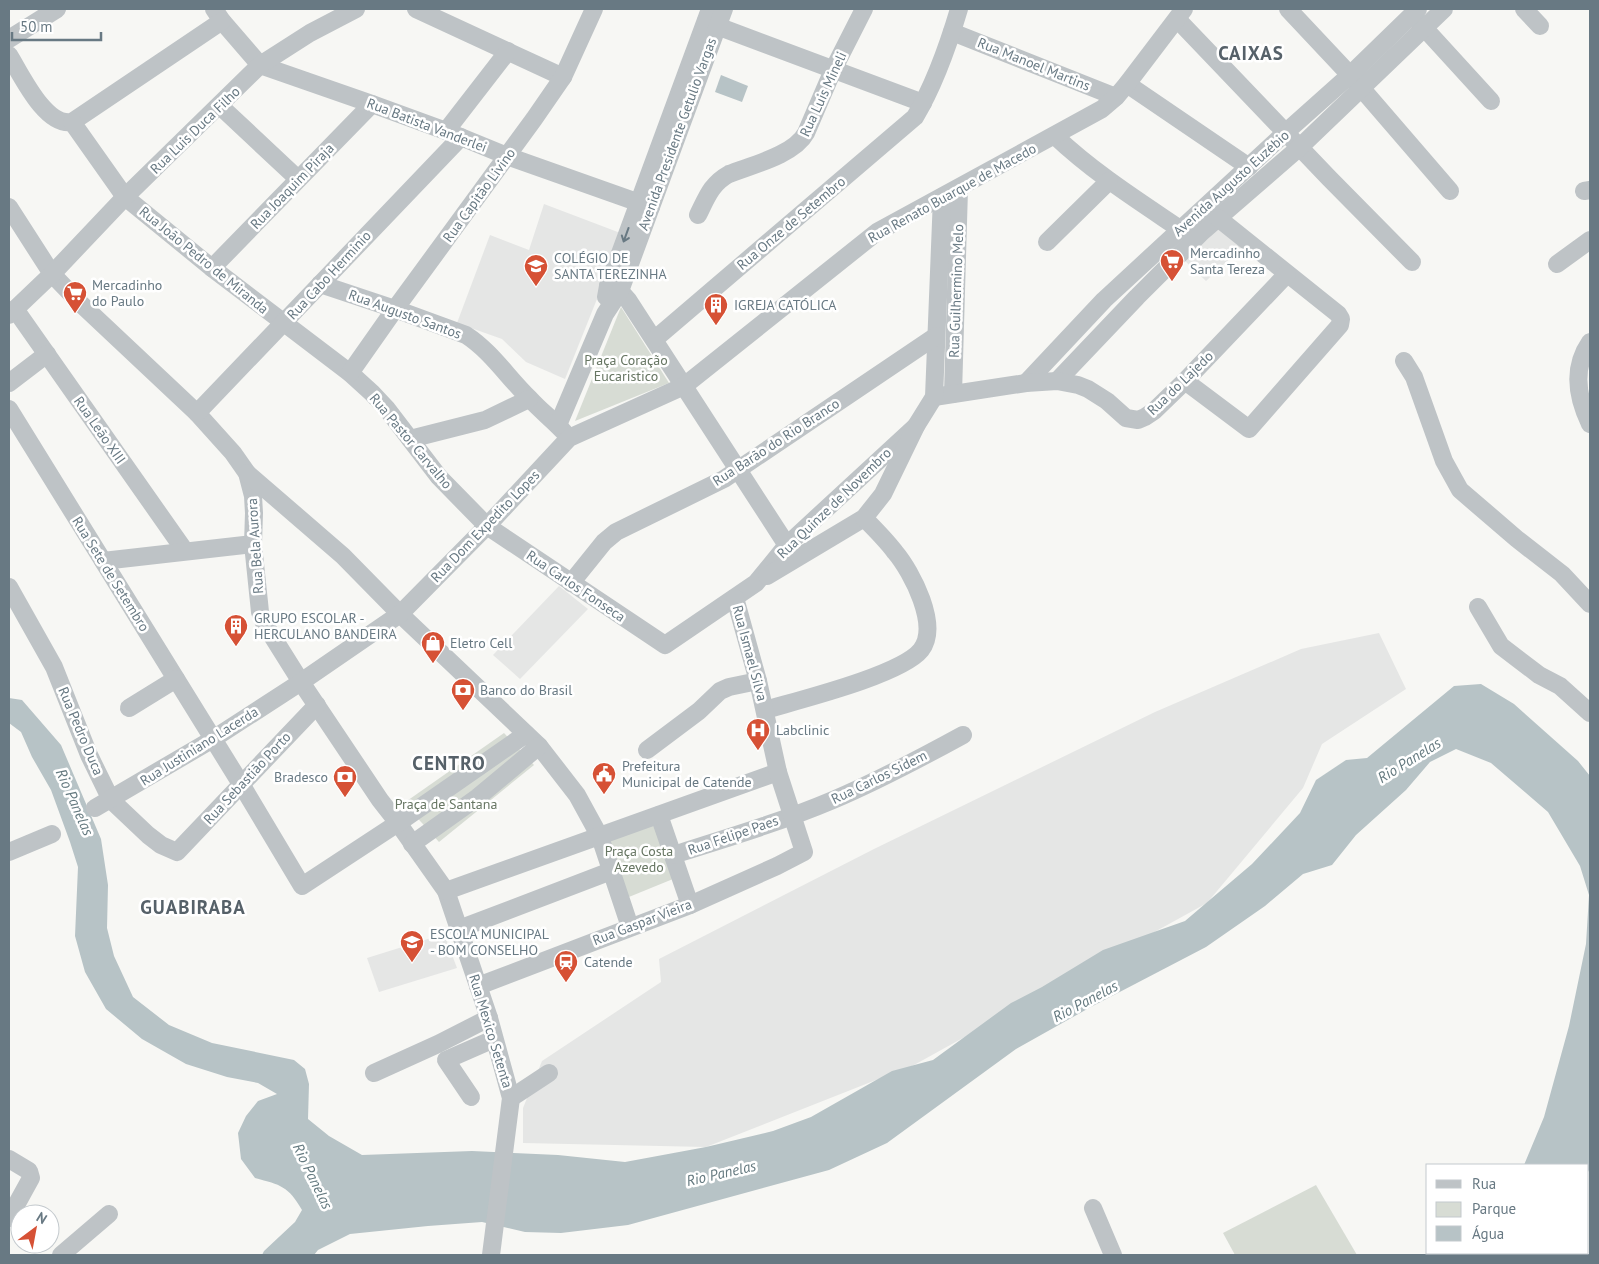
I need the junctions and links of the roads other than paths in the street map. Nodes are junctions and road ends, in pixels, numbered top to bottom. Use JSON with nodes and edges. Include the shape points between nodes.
{"nodes":[{"id":1,"x":57,"y":9,"type":"edge"},
{"id":2,"x":356,"y":9,"type":"edge"},
{"id":3,"x":416,"y":9,"type":"edge"},
{"id":4,"x":594,"y":9,"type":"edge"},
{"id":5,"x":724,"y":9,"type":"edge"},
{"id":6,"x":864,"y":9,"type":"edge"},
{"id":7,"x":959,"y":9,"type":"edge"},
{"id":8,"x":1288,"y":9,"type":"edge"},
{"id":9,"x":1444,"y":9,"type":"edge"},
{"id":10,"x":1524,"y":9,"type":"edge"},
{"id":11,"x":1412,"y":11,"type":"edge"},
{"id":12,"x":1181,"y":14,"type":"edge"},
{"id":13,"x":218,"y":15,"type":"edge"},
{"id":14,"x":711,"y":18,"type":"edge"},
{"id":15,"x":1540,"y":26,"type":"dead end"},
{"id":16,"x":1423,"y":28,"type":"junction"},
{"id":17,"x":952,"y":32,"type":"junction"},
{"id":18,"x":9,"y":39,"type":"edge"},
{"id":19,"x":508,"y":51,"type":"junction"},
{"id":20,"x":9,"y":54,"type":"edge"},
{"id":21,"x":260,"y":65,"type":"junction"},
{"id":22,"x":833,"y":70,"type":"junction"},
{"id":23,"x":1350,"y":75,"type":"junction"},
{"id":24,"x":563,"y":76,"type":"junction"},
{"id":25,"x":1362,"y":89,"type":"junction"},
{"id":26,"x":1122,"y":90,"type":"junction"},
{"id":27,"x":1491,"y":101,"type":"dead end"},
{"id":28,"x":923,"y":103,"type":"junction"},
{"id":29,"x":372,"y":104,"type":"junction"},
{"id":30,"x":220,"y":106,"type":"junction"},
{"id":31,"x":72,"y":122,"type":"junction"},
{"id":32,"x":1286,"y":132,"type":"junction"},
{"id":33,"x":454,"y":134,"type":"junction"},
{"id":34,"x":1055,"y":136,"type":"junction"},
{"id":35,"x":1300,"y":147,"type":"junction"},
{"id":36,"x":507,"y":156,"type":"junction"},
{"id":37,"x":1249,"y":168,"type":"junction"},
{"id":38,"x":298,"y":179,"type":"junction"},
{"id":39,"x":1109,"y":181,"type":"junction"},
{"id":40,"x":959,"y":188,"type":"junction"},
{"id":41,"x":1450,"y":191,"type":"dead end"},
{"id":42,"x":126,"y":197,"type":"junction"},
{"id":43,"x":942,"y":197,"type":"junction"},
{"id":44,"x":644,"y":205,"type":"junction"},
{"id":45,"x":9,"y":207,"type":"edge"},
{"id":46,"x":698,"y":215,"type":"dead end"},
{"id":47,"x":1218,"y":218,"type":"junction"},
{"id":48,"x":1180,"y":229,"type":"junction"},
{"id":49,"x":1590,"y":240,"type":"edge"},
{"id":50,"x":1047,"y":242,"type":"dead end"},
{"id":51,"x":1412,"y":262,"type":"dead end"},
{"id":52,"x":1557,"y":264,"type":"dead end"},
{"id":53,"x":212,"y":268,"type":"junction"},
{"id":54,"x":52,"y":274,"type":"junction"},
{"id":55,"x":1287,"y":274,"type":"junction"},
{"id":56,"x":320,"y":284,"type":"junction"},
{"id":57,"x":614,"y":288,"type":"junction"},
{"id":58,"x":395,"y":309,"type":"junction"},
{"id":59,"x":12,"y":312,"type":"edge"},
{"id":60,"x":284,"y":323,"type":"junction"},
{"id":61,"x":936,"y":336,"type":"junction"},
{"id":62,"x":654,"y":339,"type":"junction"},
{"id":63,"x":1590,"y":342,"type":"edge"},
{"id":64,"x":47,"y":354,"type":"junction"},
{"id":65,"x":1404,"y":361,"type":"dead end"},
{"id":66,"x":350,"y":373,"type":"junction"},
{"id":67,"x":1184,"y":380,"type":"junction"},
{"id":68,"x":1057,"y":381,"type":"junction"},
{"id":69,"x":1026,"y":382,"type":"junction"},
{"id":70,"x":9,"y":383,"type":"edge"},
{"id":71,"x":684,"y":386,"type":"junction"},
{"id":72,"x":953,"y":394,"type":"junction"},
{"id":73,"x":934,"y":397,"type":"junction"},
{"id":74,"x":530,"y":399,"type":"junction"},
{"id":75,"x":9,"y":409,"type":"edge"},
{"id":76,"x":197,"y":413,"type":"junction"},
{"id":77,"x":1590,"y":424,"type":"edge"},
{"id":78,"x":916,"y":426,"type":"junction"},
{"id":79,"x":564,"y":432,"type":"junction"},
{"id":80,"x":410,"y":439,"type":"junction"},
{"id":81,"x":739,"y":470,"type":"junction"},
{"id":82,"x":247,"y":472,"type":"junction"},
{"id":83,"x":864,"y":518,"type":"junction"},
{"id":84,"x":487,"y":526,"type":"junction"},
{"id":85,"x":253,"y":544,"type":"junction"},
{"id":86,"x":185,"y":551,"type":"junction"},
{"id":87,"x":792,"y":552,"type":"junction"},
{"id":88,"x":103,"y":561,"type":"junction"},
{"id":89,"x":571,"y":583,"type":"junction"},
{"id":90,"x":9,"y":587,"type":"edge"},
{"id":91,"x":735,"y":598,"type":"junction"},
{"id":92,"x":1590,"y":604,"type":"edge"},
{"id":93,"x":1478,"y":607,"type":"dead end"},
{"id":94,"x":400,"y":614,"type":"junction"},
{"id":95,"x":665,"y":645,"type":"joint"},
{"id":96,"x":176,"y":679,"type":"junction"},
{"id":97,"x":758,"y":681,"type":"junction"},
{"id":98,"x":301,"y":682,"type":"junction"},
{"id":99,"x":317,"y":705,"type":"junction"},
{"id":100,"x":129,"y":708,"type":"dead end"},
{"id":101,"x":765,"y":710,"type":"junction"},
{"id":102,"x":1590,"y":713,"type":"edge"},
{"id":103,"x":963,"y":735,"type":"dead end"},
{"id":104,"x":213,"y":739,"type":"junction"},
{"id":105,"x":537,"y":745,"type":"junction"},
{"id":106,"x":647,"y":750,"type":"dead end"},
{"id":107,"x":778,"y":772,"type":"junction"},
{"id":108,"x":241,"y":784,"type":"junction"},
{"id":109,"x":112,"y":800,"type":"junction"},
{"id":110,"x":95,"y":808,"type":"dead end"},
{"id":111,"x":659,"y":815,"type":"junction"},
{"id":112,"x":792,"y":815,"type":"junction"},
{"id":113,"x":398,"y":823,"type":"junction"},
{"id":114,"x":52,"y":834,"type":"dead end"},
{"id":115,"x":600,"y":837,"type":"junction"},
{"id":116,"x":412,"y":844,"type":"junction"},
{"id":117,"x":9,"y":852,"type":"edge"},
{"id":118,"x":177,"y":852,"type":"joint"},
{"id":119,"x":804,"y":852,"type":"joint"},
{"id":120,"x":673,"y":855,"type":"junction"},
{"id":121,"x":611,"y":871,"type":"junction"},
{"id":122,"x":446,"y":891,"type":"junction"},
{"id":123,"x":690,"y":905,"type":"junction"},
{"id":124,"x":630,"y":927,"type":"junction"},
{"id":125,"x":458,"y":929,"type":"junction"},
{"id":126,"x":478,"y":986,"type":"junction"},
{"id":127,"x":489,"y":1018,"type":"junction"},
{"id":128,"x":494,"y":1039,"type":"junction"},
{"id":129,"x":550,"y":1073,"type":"dead end"},
{"id":130,"x":374,"y":1074,"type":"dead end"},
{"id":131,"x":471,"y":1097,"type":"dead end"},
{"id":132,"x":511,"y":1098,"type":"junction"},
{"id":133,"x":9,"y":1159,"type":"edge"},
{"id":134,"x":1092,"y":1208,"type":"dead end"},
{"id":135,"x":109,"y":1214,"type":"dead end"},
{"id":136,"x":9,"y":1218,"type":"edge"},
{"id":137,"x":61,"y":1255,"type":"edge"},
{"id":138,"x":491,"y":1255,"type":"edge"},
{"id":139,"x":1113,"y":1255,"type":"edge"}],
"edges":[{"from":1,"to":18,"type":"street"},
{"from":2,"to":21,"type":"street","name":"Rua Luis Duca Filho"},
{"from":3,"to":19,"type":"street"},
{"from":4,"to":24,"type":"street","name":"Rua Capitão Livino"},
{"from":5,"to":14,"type":"street","name":"Avenida Presidente Getulio Vargas"},
{"from":6,"to":22,"type":"street","name":"Rua Luis Mineli"},
{"from":7,"to":17,"type":"street","name":"Rua Onze de Setembro"},
{"from":8,"to":23,"type":"street"},
{"from":9,"to":16,"type":"street","name":"Avenida Augusto Euzébio"},
{"from":10,"to":15,"type":"street"},
{"from":11,"to":16,"type":"street"},
{"from":11,"to":23,"type":"street","name":"Avenida Augusto Euzébio"},
{"from":12,"to":26,"type":"street","name":"Rua Renato Buarque de Macedo"},
{"from":12,"to":32,"type":"street"},
{"from":13,"to":21,"type":"street"},
{"from":13,"to":31,"type":"street"},
{"from":14,"to":22,"type":"street"},
{"from":14,"to":44,"type":"street","name":"Avenida Presidente Getulio Vargas"},
{"from":16,"to":25,"type":"street","name":"Avenida Augusto Euzébio"},
{"from":16,"to":27,"type":"street"},
{"from":17,"to":26,"type":"street","name":"Rua Manoel Martins"},
{"from":17,"to":28,"type":"street","name":"Rua Onze de Setembro"},
{"from":19,"to":24,"type":"street"},
{"from":19,"to":33,"type":"street","name":"Rua Cabo Herminio"},
{"from":20,"to":31,"type":"street","via":[[44,109],[56,119]]},
{"from":21,"to":29,"type":"street","name":"Rua Batista Vanderlei"},
{"from":21,"to":30,"type":"street","name":"Rua Luis Duca Filho"},
{"from":22,"to":28,"type":"street"},
{"from":22,"to":46,"type":"street","name":"Rua Luis Mineli","via":[[801,141],[721,179],[711,189]]},
{"from":23,"to":25,"type":"street"},
{"from":23,"to":32,"type":"street","name":"Avenida Augusto Euzébio"},
{"from":24,"to":36,"type":"street","name":"Rua Capitão Livino"},
{"from":25,"to":35,"type":"street","name":"Avenida Augusto Euzébio"},
{"from":25,"to":41,"type":"street"},
{"from":26,"to":34,"type":"street","name":"Rua Renato Buarque de Macedo","via":[[1102,109]]},
{"from":26,"to":37,"type":"street","name":"Rua Manoel Martins"},
{"from":28,"to":62,"type":"street","name":"Rua Onze de Setembro","via":[[915,117]]},
{"from":29,"to":33,"type":"street","name":"Rua Batista Vanderlei"},
{"from":29,"to":38,"type":"street","name":"Rua Joaquim Piraja"},
{"from":30,"to":38,"type":"street"},
{"from":30,"to":42,"type":"street","name":"Rua Luis Duca Filho"},
{"from":31,"to":42,"type":"street","name":"Rua João Pedro de Miranda"},
{"from":32,"to":35,"type":"street"},
{"from":32,"to":37,"type":"street","name":"Avenida Augusto Euzébio"},
{"from":33,"to":36,"type":"street","name":"Rua Batista Vanderlei"},
{"from":33,"to":56,"type":"street","name":"Rua Cabo Herminio"},
{"from":34,"to":39,"type":"street"},
{"from":34,"to":40,"type":"street","name":"Rua Renato Buarque de Macedo"},
{"from":35,"to":47,"type":"street","name":"Avenida Augusto Euzébio"},
{"from":35,"to":51,"type":"street"},
{"from":36,"to":44,"type":"street","name":"Rua Batista Vanderlei"},
{"from":36,"to":58,"type":"street","name":"Rua Capitão Livino"},
{"from":37,"to":48,"type":"street","name":"Avenida Augusto Euzébio"},
{"from":38,"to":53,"type":"street","name":"Rua Joaquim Piraja"},
{"from":39,"to":48,"type":"street"},
{"from":39,"to":50,"type":"street"},
{"from":40,"to":43,"type":"street","name":"Rua Renato Buarque de Macedo"},
{"from":40,"to":72,"type":"street","name":"Rua Guilhermino Melo"},
{"from":42,"to":53,"type":"street","name":"Rua João Pedro de Miranda"},
{"from":42,"to":54,"type":"street","name":"Rua Luis Duca Filho"},
{"from":43,"to":61,"type":"street"},
{"from":43,"to":71,"type":"street","name":"Rua Renato Buarque de Macedo","via":[[877,232]]},
{"from":44,"to":57,"type":"street","name":"Avenida Presidente Getulio Vargas"},
{"from":45,"to":54,"type":"street","name":"Rua Bela Aurora"},
{"from":47,"to":55,"type":"street"},
{"from":47,"to":68,"type":"street","name":"Avenida Augusto Euzébio"},
{"from":48,"to":69,"type":"street","name":"Avenida Augusto Euzébio","via":[[1104,300]]},
{"from":49,"to":52,"type":"street"},
{"from":53,"to":60,"type":"street","name":"Rua João Pedro de Miranda"},
{"from":54,"to":59,"type":"street","name":"Rua Luis Duca Filho"},
{"from":54,"to":76,"type":"street","name":"Rua Bela Aurora"},
{"from":55,"to":67,"type":"street","name":"Rua do Lajedo"},
{"from":55,"to":67,"type":"street","via":[[1338,314],[1340,325],[1249,430]]},
{"from":56,"to":58,"type":"street","name":"Rua Augusto Santos"},
{"from":56,"to":60,"type":"street","name":"Rua Cabo Herminio"},
{"from":57,"to":62,"type":"street"},
{"from":57,"to":79,"type":"street","name":"Avenida Presidente Getulio Vargas"},
{"from":58,"to":66,"type":"street","name":"Rua Capitão Livino"},
{"from":58,"to":74,"type":"street","name":"Rua Augusto Santos","via":[[454,330],[476,342]]},
{"from":59,"to":64,"type":"street","name":"Rua Leão XIII"},
{"from":60,"to":66,"type":"street","name":"Rua Pastor Carvalho"},
{"from":60,"to":76,"type":"street","name":"Rua Cabo Herminio"},
{"from":61,"to":73,"type":"street"},
{"from":61,"to":81,"type":"street","name":"Rua Barão do Rio Branco"},
{"from":62,"to":71,"type":"street"},
{"from":63,"to":77,"type":"street","via":[[1578,374],[1583,409]]},
{"from":64,"to":70,"type":"street"},
{"from":64,"to":86,"type":"street","name":"Rua Leão XIII"},
{"from":65,"to":92,"type":"street","via":[[1414,377],[1444,461],[1460,490],[1562,574]]},
{"from":66,"to":80,"type":"street","name":"Rua Pastor Carvalho","via":[[387,408]]},
{"from":67,"to":68,"type":"street","name":"Rua do Lajedo","via":[[1154,411],[1132,420],[1088,389]]},
{"from":68,"to":69,"type":"street","name":"Rua do Lajedo"},
{"from":69,"to":72,"type":"street","name":"Rua do Lajedo"},
{"from":71,"to":79,"type":"street","name":"Rua Renato Buarque de Macedo"},
{"from":71,"to":81,"type":"street"},
{"from":72,"to":73,"type":"street","name":"Rua do Lajedo"},
{"from":73,"to":78,"type":"street","name":"Rua Quinze de Novembro"},
{"from":74,"to":79,"type":"street","name":"Rua Augusto Santos"},
{"from":74,"to":80,"type":"street","via":[[485,420]]},
{"from":75,"to":88,"type":"street","name":"Rua Sete de Setembro"},
{"from":76,"to":82,"type":"street","name":"Rua Bela Aurora"},
{"from":78,"to":83,"type":"street","name":"Rua Quinze de Novembro","via":[[883,494]]},
{"from":78,"to":87,"type":"street","name":"Rua Quinze de Novembro"},
{"from":79,"to":84,"type":"street","name":"Rua Dom Expedito Lopes"},
{"from":80,"to":84,"type":"street","name":"Rua Pastor Carvalho","via":[[439,477]]},
{"from":81,"to":87,"type":"street"},
{"from":81,"to":89,"type":"street","name":"Rua Barão do Rio Branco","via":[[616,532]]},
{"from":82,"to":85,"type":"street","name":"Rua Bela Aurora","via":[[253,496]]},
{"from":82,"to":94,"type":"street","via":[[343,556]]},
{"from":83,"to":87,"type":"street","name":"Rua Quinze de Novembro"},
{"from":83,"to":101,"type":"street","via":[[909,571],[925,612],[927,638],[921,650],[910,660],[868,678]]},
{"from":84,"to":89,"type":"street","name":"Rua Carlos Fonseca"},
{"from":84,"to":94,"type":"street","name":"Rua Dom Expedito Lopes"},
{"from":85,"to":86,"type":"street"},
{"from":85,"to":98,"type":"street","name":"Rua Bela Aurora","via":[[260,612]]},
{"from":86,"to":88,"type":"street"},
{"from":87,"to":91,"type":"street","name":"Rua Quinze de Novembro"},
{"from":88,"to":96,"type":"street","name":"Rua Sete de Setembro"},
{"from":89,"to":95,"type":"street","name":"Rua Carlos Fonseca"},
{"from":90,"to":109,"type":"street","name":"Rua Pedro Duca","via":[[54,667]]},
{"from":91,"to":95,"type":"street","name":"Rua Quinze de Novembro"},
{"from":91,"to":97,"type":"street","name":"Rua Ismael Silva"},
{"from":93,"to":102,"type":"street","via":[[1501,646],[1538,675],[1560,686]]},
{"from":94,"to":98,"type":"street","name":"Rua Dom Expedito Lopes"},
{"from":94,"to":105,"type":"street"},
{"from":96,"to":100,"type":"street"},
{"from":96,"to":104,"type":"street","name":"Rua Sete de Setembro"},
{"from":97,"to":101,"type":"street","name":"Rua Ismael Silva"},
{"from":97,"to":106,"type":"street","via":[[720,691]]},
{"from":98,"to":99,"type":"street","name":"Rua Bela Aurora"},
{"from":98,"to":104,"type":"street","name":"Rua Justiniano Lacerda"},
{"from":99,"to":108,"type":"street","name":"Rua Sebastião Porto"},
{"from":99,"to":113,"type":"street","name":"Rua Bela Aurora"},
{"from":101,"to":107,"type":"street","name":"Rua Ismael Silva"},
{"from":103,"to":112,"type":"street","name":"Rua Carlos Sidem","via":[[890,775]]},
{"from":104,"to":108,"type":"street","name":"Rua Sete de Setembro"},
{"from":104,"to":109,"type":"street","name":"Rua Justiniano Lacerda"},
{"from":105,"to":113,"type":"street"},
{"from":105,"to":115,"type":"street","via":[[577,794]]},
{"from":105,"to":116,"type":"street","via":[[478,797]]},
{"from":107,"to":111,"type":"street"},
{"from":107,"to":112,"type":"street","name":"Rua Ismael Silva"},
{"from":108,"to":113,"type":"street","name":"Rua Sete de Setembro","via":[[302,886]]},
{"from":108,"to":118,"type":"street","name":"Rua Sebastião Porto"},
{"from":109,"to":110,"type":"street","name":"Rua Justiniano Lacerda"},
{"from":109,"to":118,"type":"street","name":"Rua Pedro Duca","via":[[148,835]]},
{"from":111,"to":115,"type":"street"},
{"from":111,"to":120,"type":"street"},
{"from":112,"to":119,"type":"street","name":"Rua Ismael Silva"},
{"from":112,"to":120,"type":"street","name":"Rua Felipe Paes"},
{"from":113,"to":116,"type":"street","name":"Rua Bela Aurora"},
{"from":114,"to":117,"type":"street"},
{"from":115,"to":121,"type":"street"},
{"from":115,"to":122,"type":"street"},
{"from":116,"to":122,"type":"street","name":"Rua Bela Aurora"},
{"from":119,"to":123,"type":"street","name":"Rua Gaspar Vieira"},
{"from":120,"to":123,"type":"street"},
{"from":121,"to":124,"type":"street"},
{"from":121,"to":125,"type":"street"},
{"from":122,"to":125,"type":"street","name":"Rua Mexico Setenta"},
{"from":123,"to":124,"type":"street","name":"Rua Gaspar Vieira"},
{"from":124,"to":126,"type":"street","name":"Rua Gaspar Vieira"},
{"from":125,"to":126,"type":"street","name":"Rua Mexico Setenta"},
{"from":126,"to":127,"type":"street","name":"Rua Mexico Setenta"},
{"from":127,"to":128,"type":"street","name":"Rua Mexico Setenta"},
{"from":127,"to":130,"type":"street"},
{"from":128,"to":131,"type":"street","via":[[446,1060]]},
{"from":128,"to":132,"type":"street","name":"Rua Mexico Setenta"},
{"from":129,"to":132,"type":"street"},
{"from":132,"to":138,"type":"street","name":"Rua Mexico Setenta"},
{"from":133,"to":136,"type":"street","via":[[29,1171],[31,1178]]},
{"from":134,"to":139,"type":"street"},
{"from":135,"to":137,"type":"street"}]}
